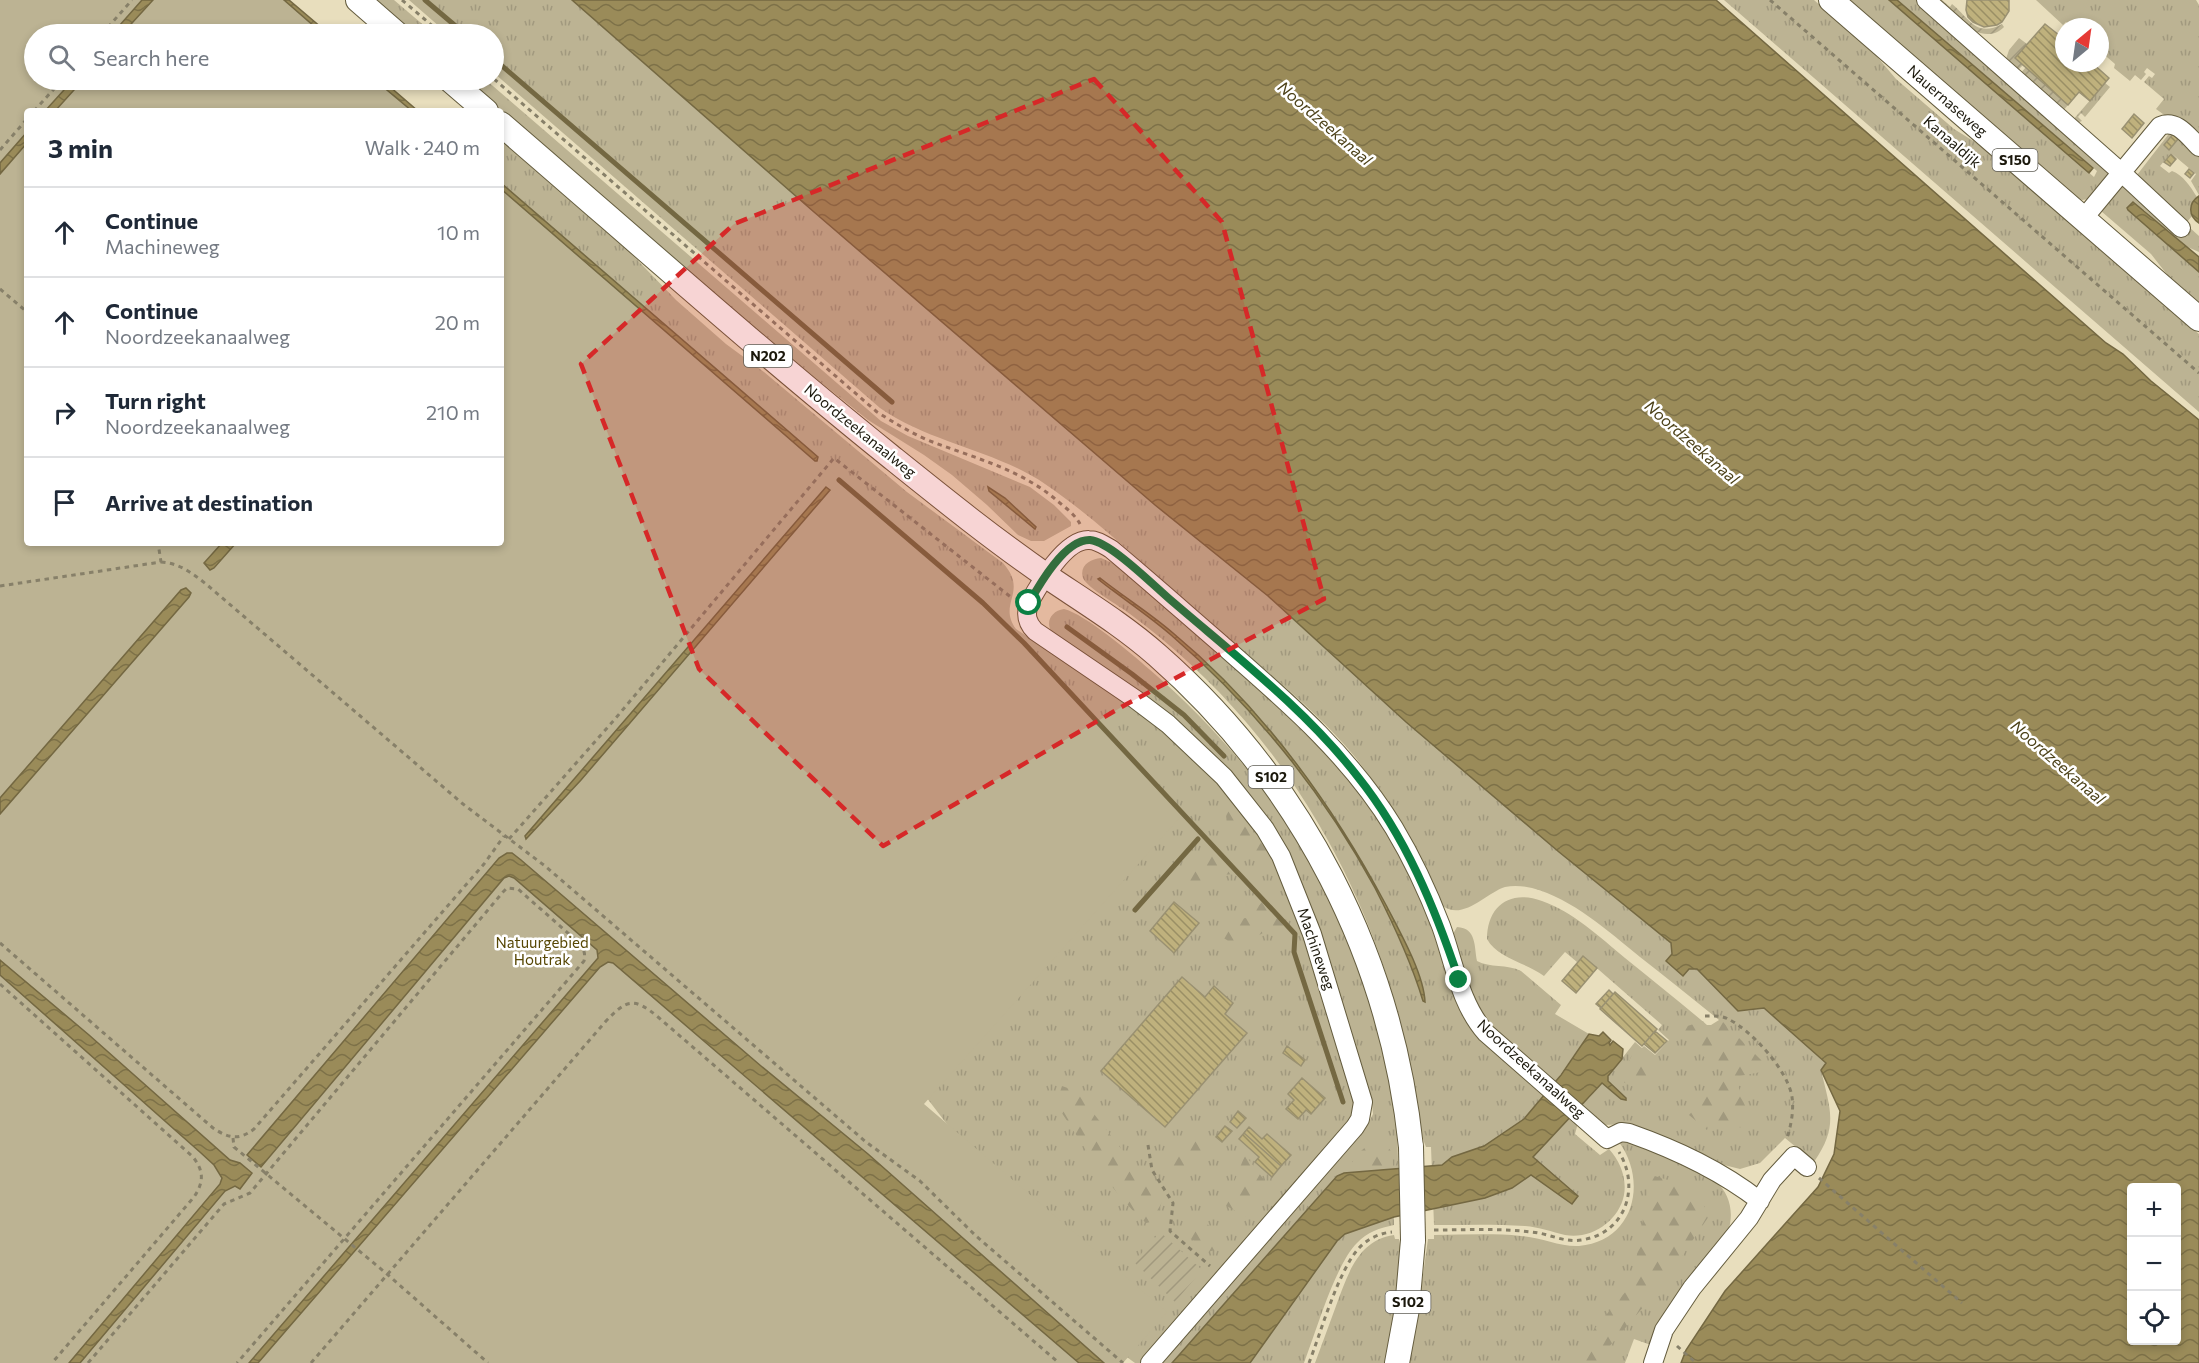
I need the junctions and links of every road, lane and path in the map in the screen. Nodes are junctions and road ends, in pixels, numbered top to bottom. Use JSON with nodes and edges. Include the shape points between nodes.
{"nodes":[{"id":1,"x":132,"y":0,"type":"edge"},
{"id":2,"x":358,"y":0,"type":"edge"},
{"id":3,"x":402,"y":0,"type":"edge"},
{"id":4,"x":1770,"y":0,"type":"edge"},
{"id":5,"x":1831,"y":0,"type":"edge"},
{"id":6,"x":1926,"y":0,"type":"edge"},
{"id":7,"x":111,"y":24,"type":"edge"},
{"id":8,"x":386,"y":24,"type":"edge"},
{"id":9,"x":430,"y":24,"type":"edge"},
{"id":10,"x":504,"y":89,"type":"edge"},
{"id":11,"x":53,"y":90,"type":"edge"},
{"id":12,"x":462,"y":90,"type":"edge"},
{"id":13,"x":37,"y":108,"type":"edge"},
{"id":14,"x":483,"y":108,"type":"edge"},
{"id":15,"x":24,"y":122,"type":"edge"},
{"id":16,"x":504,"y":127,"type":"edge"},
{"id":17,"x":2199,"y":147,"type":"edge"},
{"id":18,"x":0,"y":150,"type":"edge"},
{"id":19,"x":2122,"y":172,"type":"junction"},
{"id":20,"x":2083,"y":219,"type":"junction"},
{"id":21,"x":2181,"y":228,"type":"dead end"},
{"id":22,"x":0,"y":290,"type":"edge"},
{"id":23,"x":24,"y":310,"type":"edge"},
{"id":24,"x":2199,"y":319,"type":"edge"},
{"id":25,"x":2199,"y":373,"type":"edge"},
{"id":26,"x":1088,"y":540,"type":"junction"},
{"id":27,"x":158,"y":546,"type":"edge"},
{"id":28,"x":161,"y":562,"type":"junction"},
{"id":29,"x":1046,"y":576,"type":"junction"},
{"id":30,"x":0,"y":586,"type":"edge"},
{"id":31,"x":1027,"y":609,"type":"junction"},
{"id":32,"x":504,"y":836,"type":"junction"},
{"id":33,"x":509,"y":839,"type":"junction"},
{"id":34,"x":0,"y":943,"type":"edge"},
{"id":35,"x":0,"y":984,"type":"edge"},
{"id":36,"x":1705,"y":1016,"type":"dead end"},
{"id":37,"x":233,"y":1138,"type":"junction"},
{"id":38,"x":1607,"y":1138,"type":"junction"},
{"id":39,"x":1148,"y":1145,"type":"dead end"},
{"id":40,"x":1800,"y":1162,"type":"junction"},
{"id":41,"x":266,"y":1173,"type":"junction"},
{"id":42,"x":1760,"y":1201,"type":"junction"},
{"id":43,"x":1413,"y":1234,"type":"junction"},
{"id":44,"x":345,"y":1239,"type":"junction"},
{"id":45,"x":387,"y":1275,"type":"junction"},
{"id":46,"x":1223,"y":1278,"type":"junction"},
{"id":47,"x":1962,"y":1303,"type":"dead end"},
{"id":48,"x":1673,"y":1343,"type":"dead end"},
{"id":49,"x":52,"y":1363,"type":"edge"},
{"id":50,"x":88,"y":1363,"type":"edge"},
{"id":51,"x":237,"y":1363,"type":"edge"},
{"id":52,"x":311,"y":1363,"type":"edge"},
{"id":53,"x":488,"y":1363,"type":"edge"},
{"id":54,"x":1059,"y":1363,"type":"edge"},
{"id":55,"x":1124,"y":1363,"type":"edge"},
{"id":56,"x":1150,"y":1363,"type":"edge"},
{"id":57,"x":1309,"y":1363,"type":"edge"},
{"id":58,"x":1397,"y":1363,"type":"edge"},
{"id":59,"x":1653,"y":1363,"type":"edge"},
{"id":60,"x":1696,"y":1363,"type":"edge"}],
"edges":[{"from":1,"to":7,"type":"path"},
{"from":2,"to":8,"type":"main road"},
{"from":3,"to":9,"type":"path"},
{"from":4,"to":25,"type":"path","name":"Kanaaldijk"},
{"from":5,"to":20,"type":"main road","name":"Nauernaseweg","number":"S150"},
{"from":6,"to":19,"type":"street"},
{"from":10,"to":26,"type":"path","name":"Noordzeekanaalweg","via":[[877,412],[925,438],[999,465],[1032,482],[1077,518]]},
{"from":11,"to":13,"type":"path"},
{"from":12,"to":14,"type":"main road"},
{"from":15,"to":18,"type":"path"},
{"from":16,"to":29,"type":"main road","name":"Noordzeekanaalweg","number":"N202","via":[[758,348]]},
{"from":17,"to":19,"type":"street","via":[[2178,126],[2164,124]]},
{"from":19,"to":20,"type":"street"},
{"from":19,"to":21,"type":"street"},
{"from":20,"to":24,"type":"main road","name":"Nauernaseweg","number":"S150"},
{"from":22,"to":23,"type":"path"},
{"from":26,"to":29,"type":"street","via":[[1068,549]]},
{"from":26,"to":38,"type":"street","name":"Noordzeekanaalweg","via":[[1111,549],[1128,563],[1286,700],[1341,756],[1377,802],[1406,849],[1441,925],[1476,1022]]},
{"from":27,"to":28,"type":"path"},
{"from":28,"to":30,"type":"path"},
{"from":28,"to":32,"type":"path","via":[[181,566],[206,584]]},
{"from":29,"to":31,"type":"street"},
{"from":29,"to":43,"type":"main road","number":"S102","bridge":true,"via":[[1131,634],[1184,679],[1234,731],[1297,815],[1338,889],[1369,959],[1396,1052],[1411,1147]]},
{"from":31,"to":33,"type":"path","via":[[834,458]]},
{"from":31,"to":46,"type":"street","name":"Machineweg","via":[[1027,621],[1035,631],[1144,705],[1183,737],[1224,777],[1266,830],[1305,916],[1361,1092],[1363,1111],[1354,1127]]},
{"from":32,"to":33,"type":"path"},
{"from":32,"to":37,"type":"path","via":[[254,1129]]},
{"from":33,"to":55,"type":"path","via":[[866,1142],[920,1180],[976,1236]]},
{"from":34,"to":37,"type":"path","via":[[213,1128]]},
{"from":35,"to":49,"type":"path","via":[[193,1157],[201,1169],[201,1184],[194,1197]]},
{"from":36,"to":40,"type":"path","via":[[1719,1016],[1736,1024],[1760,1044],[1784,1074],[1792,1098],[1788,1150]]},
{"from":37,"to":41,"type":"path","via":[[234,1147]]},
{"from":38,"to":42,"type":"street","via":[[1629,1133],[1683,1155],[1718,1172]]},
{"from":38,"to":43,"type":"path","via":[[1627,1170],[1629,1194],[1617,1220],[1598,1235],[1575,1241],[1524,1231]]},
{"from":39,"to":46,"type":"path","via":[[1152,1170],[1173,1203],[1170,1232]]},
{"from":40,"to":42,"type":"street","via":[[1772,1180]]},
{"from":40,"to":47,"type":"path"},
{"from":41,"to":44,"type":"path"},
{"from":41,"to":44,"type":"path","via":[[503,892],[507,888],[518,889],[577,941],[583,948],[584,961]]},
{"from":41,"to":50,"type":"path","via":[[245,1196],[224,1204]]},
{"from":42,"to":59,"type":"street","via":[[1664,1330]]},
{"from":43,"to":57,"type":"path","via":[[1389,1232],[1360,1247],[1347,1264]]},
{"from":43,"to":58,"type":"main road","number":"S102","via":[[1407,1308]]},
{"from":44,"to":45,"type":"path"},
{"from":44,"to":51,"type":"path"},
{"from":45,"to":52,"type":"path"},
{"from":45,"to":53,"type":"path"},
{"from":45,"to":54,"type":"path","via":[[606,1021],[627,1003],[637,1002]]},
{"from":46,"to":56,"type":"street","name":"Machineweg"},
{"from":48,"to":60,"type":"path"}]}
